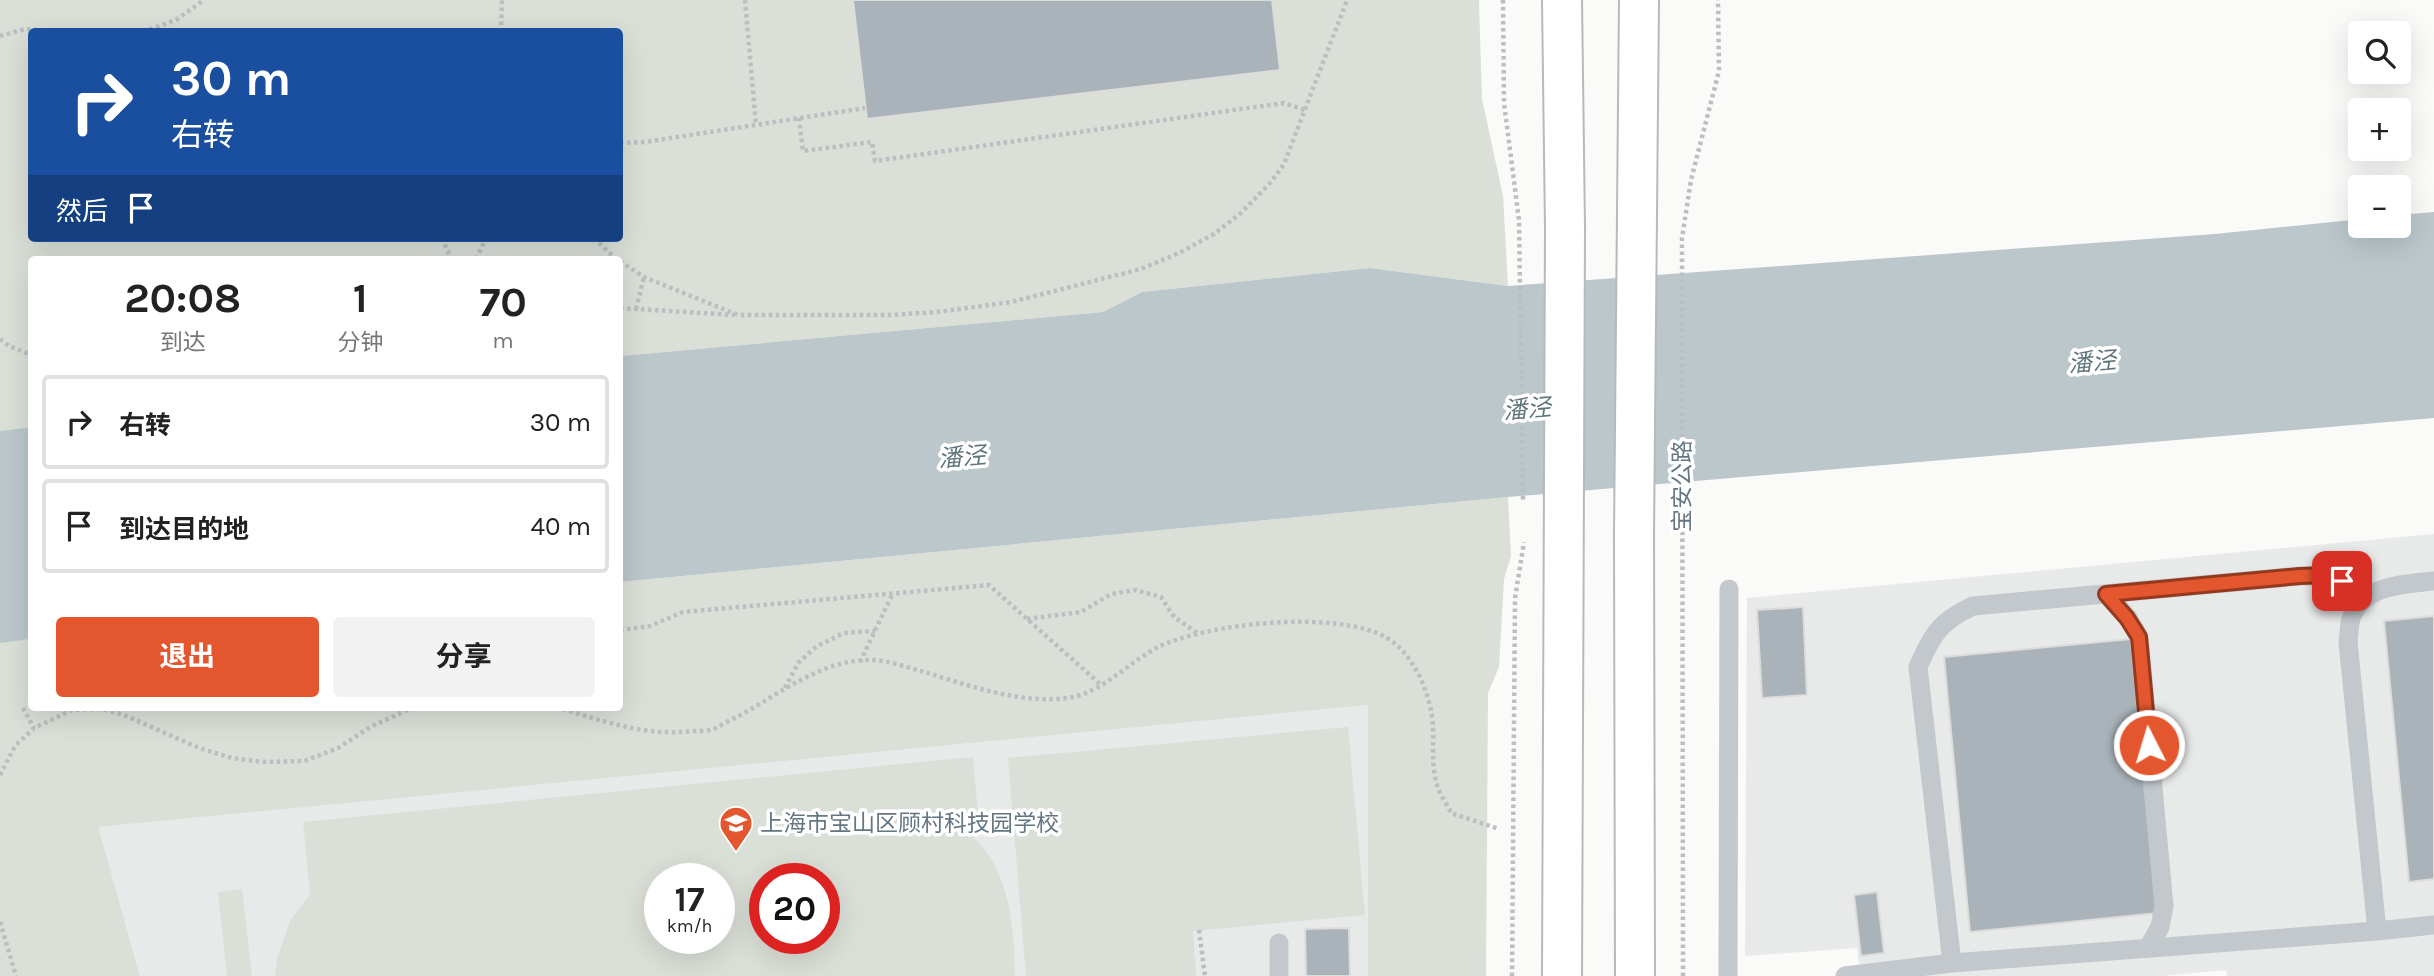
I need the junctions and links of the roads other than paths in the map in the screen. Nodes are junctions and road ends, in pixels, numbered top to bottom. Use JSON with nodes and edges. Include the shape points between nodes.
{"nodes":[{"id":1,"x":1562,"y":0,"type":"edge"},
{"id":2,"x":1640,"y":0,"type":"edge"},
{"id":3,"x":2434,"y":581,"type":"edge"},
{"id":4,"x":1730,"y":589,"type":"dead end"},
{"id":5,"x":2106,"y":594,"type":"junction"},
{"id":6,"x":2366,"y":598,"type":"junction"},
{"id":7,"x":2434,"y":925,"type":"edge"},
{"id":8,"x":2377,"y":931,"type":"junction"},
{"id":9,"x":1279,"y":943,"type":"dead end"},
{"id":10,"x":2148,"y":948,"type":"junction"},
{"id":11,"x":1952,"y":962,"type":"junction"},
{"id":12,"x":1279,"y":976,"type":"edge"},
{"id":13,"x":1562,"y":976,"type":"edge"},
{"id":14,"x":1635,"y":976,"type":"edge"},
{"id":15,"x":1728,"y":976,"type":"edge"},
{"id":16,"x":1845,"y":976,"type":"edge"}],
"edges":[{"from":1,"to":13,"type":"main road"},
{"from":2,"to":14,"type":"main road","name":"宝安公路"},
{"from":3,"to":6,"type":"lane","via":[[2389,586]]},
{"from":4,"to":15,"type":"lane"},
{"from":5,"to":6,"type":"lane","via":[[2326,575]]},
{"from":5,"to":10,"type":"lane","via":[[2139,637],[2164,906],[2160,927]]},
{"from":5,"to":11,"type":"lane","via":[[1973,606],[1952,616],[1930,639],[1918,667]]},
{"from":6,"to":8,"type":"lane","via":[[2351,616],[2347,642]]},
{"from":7,"to":8,"type":"lane"},
{"from":8,"to":10,"type":"lane"},
{"from":9,"to":12,"type":"lane"},
{"from":10,"to":11,"type":"lane"},
{"from":11,"to":16,"type":"lane"}]}
